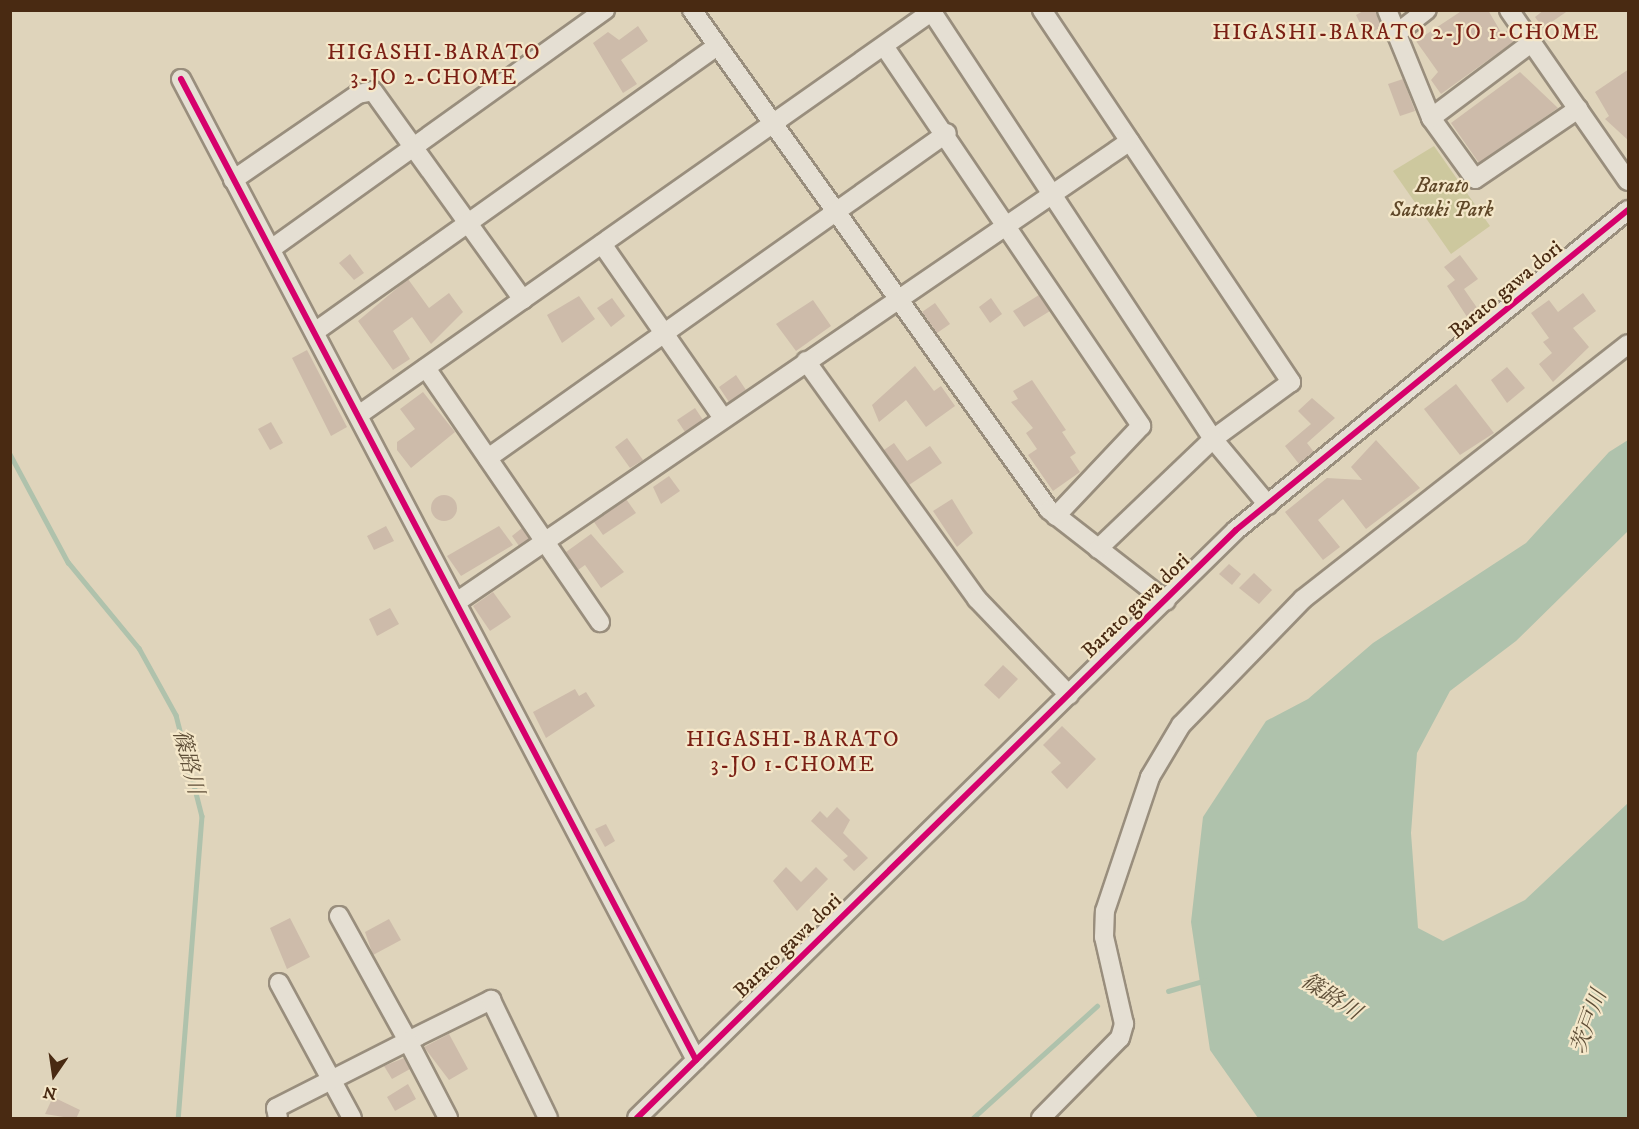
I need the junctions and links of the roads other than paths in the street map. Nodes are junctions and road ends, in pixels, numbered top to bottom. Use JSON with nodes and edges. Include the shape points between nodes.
{"nodes":[{"id":1,"x":605,"y":10,"type":"edge"},
{"id":2,"x":692,"y":10,"type":"edge"},
{"id":3,"x":1042,"y":10,"type":"edge"},
{"id":4,"x":1387,"y":10,"type":"edge"},
{"id":5,"x":1427,"y":10,"type":"edge"},
{"id":6,"x":1509,"y":10,"type":"edge"},
{"id":7,"x":933,"y":11,"type":"edge"},
{"id":8,"x":1396,"y":34,"type":"junction"},
{"id":9,"x":1531,"y":43,"type":"junction"},
{"id":10,"x":716,"y":46,"type":"junction"},
{"id":11,"x":884,"y":46,"type":"junction"},
{"id":12,"x":181,"y":79,"type":"dead end"},
{"id":13,"x":1578,"y":109,"type":"junction"},
{"id":14,"x":1431,"y":118,"type":"junction"},
{"id":15,"x":773,"y":124,"type":"junction"},
{"id":16,"x":947,"y":133,"type":"junction"},
{"id":17,"x":1130,"y":141,"type":"junction"},
{"id":18,"x":415,"y":145,"type":"junction"},
{"id":19,"x":233,"y":180,"type":"junction"},
{"id":20,"x":1629,"y":181,"type":"edge"},
{"id":21,"x":1053,"y":193,"type":"junction"},
{"id":22,"x":1629,"y":210,"type":"edge"},
{"id":23,"x":837,"y":213,"type":"junction"},
{"id":24,"x":469,"y":222,"type":"junction"},
{"id":25,"x":1008,"y":222,"type":"junction"},
{"id":26,"x":602,"y":244,"type":"junction"},
{"id":27,"x":271,"y":249,"type":"junction"},
{"id":28,"x":897,"y":298,"type":"junction"},
{"id":29,"x":523,"y":300,"type":"junction"},
{"id":30,"x":316,"y":331,"type":"junction"},
{"id":31,"x":664,"y":334,"type":"junction"},
{"id":32,"x":1629,"y":344,"type":"edge"},
{"id":33,"x":806,"y":361,"type":"junction"},
{"id":34,"x":426,"y":368,"type":"junction"},
{"id":35,"x":360,"y":414,"type":"junction"},
{"id":36,"x":723,"y":418,"type":"junction"},
{"id":37,"x":1214,"y":439,"type":"junction"},
{"id":38,"x":488,"y":458,"type":"junction"},
{"id":39,"x":1268,"y":505,"type":"junction"},
{"id":40,"x":1056,"y":516,"type":"junction"},
{"id":41,"x":544,"y":542,"type":"junction"},
{"id":42,"x":1098,"y":549,"type":"junction"},
{"id":43,"x":1166,"y":601,"type":"junction"},
{"id":44,"x":458,"y":602,"type":"junction"},
{"id":45,"x":600,"y":622,"type":"dead end"},
{"id":46,"x":1069,"y":695,"type":"junction"},
{"id":47,"x":339,"y":916,"type":"dead end"},
{"id":48,"x":279,"y":983,"type":"dead end"},
{"id":49,"x":408,"y":1041,"type":"junction"},
{"id":50,"x":696,"y":1060,"type":"junction"},
{"id":51,"x":331,"y":1079,"type":"junction"},
{"id":52,"x":278,"y":1119,"type":"edge"},
{"id":53,"x":352,"y":1119,"type":"edge"},
{"id":54,"x":448,"y":1119,"type":"edge"},
{"id":55,"x":548,"y":1119,"type":"edge"},
{"id":56,"x":638,"y":1119,"type":"edge"},
{"id":57,"x":1041,"y":1119,"type":"edge"}],
"edges":[{"from":1,"to":18,"type":"street"},
{"from":2,"to":10,"type":"street"},
{"from":3,"to":17,"type":"street"},
{"from":4,"to":8,"type":"street"},
{"from":5,"to":8,"type":"street"},
{"from":6,"to":9,"type":"street"},
{"from":7,"to":11,"type":"street"},
{"from":7,"to":21,"type":"street"},
{"from":8,"to":14,"type":"street"},
{"from":9,"to":13,"type":"street"},
{"from":9,"to":14,"type":"street"},
{"from":10,"to":15,"type":"street"},
{"from":10,"to":24,"type":"street"},
{"from":11,"to":15,"type":"street"},
{"from":11,"to":16,"type":"street"},
{"from":12,"to":19,"type":"street"},
{"from":13,"to":14,"type":"street","via":[[1475,179]]},
{"from":13,"to":20,"type":"street"},
{"from":15,"to":23,"type":"street"},
{"from":15,"to":26,"type":"street"},
{"from":16,"to":23,"type":"street"},
{"from":16,"to":25,"type":"street"},
{"from":17,"to":21,"type":"street"},
{"from":17,"to":37,"type":"street","via":[[1291,381]]},
{"from":18,"to":19,"type":"street","via":[[374,91],[358,94]]},
{"from":18,"to":24,"type":"street"},
{"from":18,"to":27,"type":"street"},
{"from":19,"to":27,"type":"street"},
{"from":21,"to":25,"type":"street"},
{"from":21,"to":37,"type":"street"},
{"from":22,"to":39,"type":"street","name":"Barato gawa dori"},
{"from":23,"to":28,"type":"street"},
{"from":23,"to":31,"type":"street"},
{"from":24,"to":29,"type":"street"},
{"from":24,"to":30,"type":"street"},
{"from":25,"to":28,"type":"street"},
{"from":25,"to":40,"type":"street","via":[[1141,426]]},
{"from":26,"to":29,"type":"street"},
{"from":26,"to":31,"type":"street"},
{"from":27,"to":30,"type":"street"},
{"from":28,"to":33,"type":"street"},
{"from":28,"to":40,"type":"street"},
{"from":29,"to":34,"type":"street"},
{"from":30,"to":35,"type":"street"},
{"from":31,"to":36,"type":"street"},
{"from":31,"to":38,"type":"street"},
{"from":32,"to":57,"type":"street","via":[[1304,599],[1181,725],[1150,777],[1105,911],[1104,936],[1124,1024],[1120,1038]]},
{"from":33,"to":36,"type":"street"},
{"from":33,"to":46,"type":"street","via":[[977,600]]},
{"from":34,"to":35,"type":"street"},
{"from":34,"to":38,"type":"street"},
{"from":35,"to":44,"type":"street"},
{"from":36,"to":41,"type":"street"},
{"from":37,"to":39,"type":"street"},
{"from":37,"to":42,"type":"street"},
{"from":38,"to":41,"type":"street"},
{"from":39,"to":43,"type":"street","name":"Barato gawa dori"},
{"from":40,"to":42,"type":"street"},
{"from":41,"to":44,"type":"street"},
{"from":41,"to":45,"type":"street"},
{"from":42,"to":43,"type":"street"},
{"from":43,"to":46,"type":"street","name":"Barato gawa dori"},
{"from":44,"to":50,"type":"street"},
{"from":46,"to":50,"type":"street","name":"Barato gawa dori"},
{"from":47,"to":49,"type":"street"},
{"from":48,"to":51,"type":"street"},
{"from":49,"to":51,"type":"street"},
{"from":49,"to":54,"type":"street"},
{"from":49,"to":55,"type":"street","via":[[491,1000]]},
{"from":50,"to":56,"type":"street","name":"Barato gawa dori"},
{"from":51,"to":52,"type":"street","via":[[276,1108]]},
{"from":51,"to":53,"type":"street"}]}
